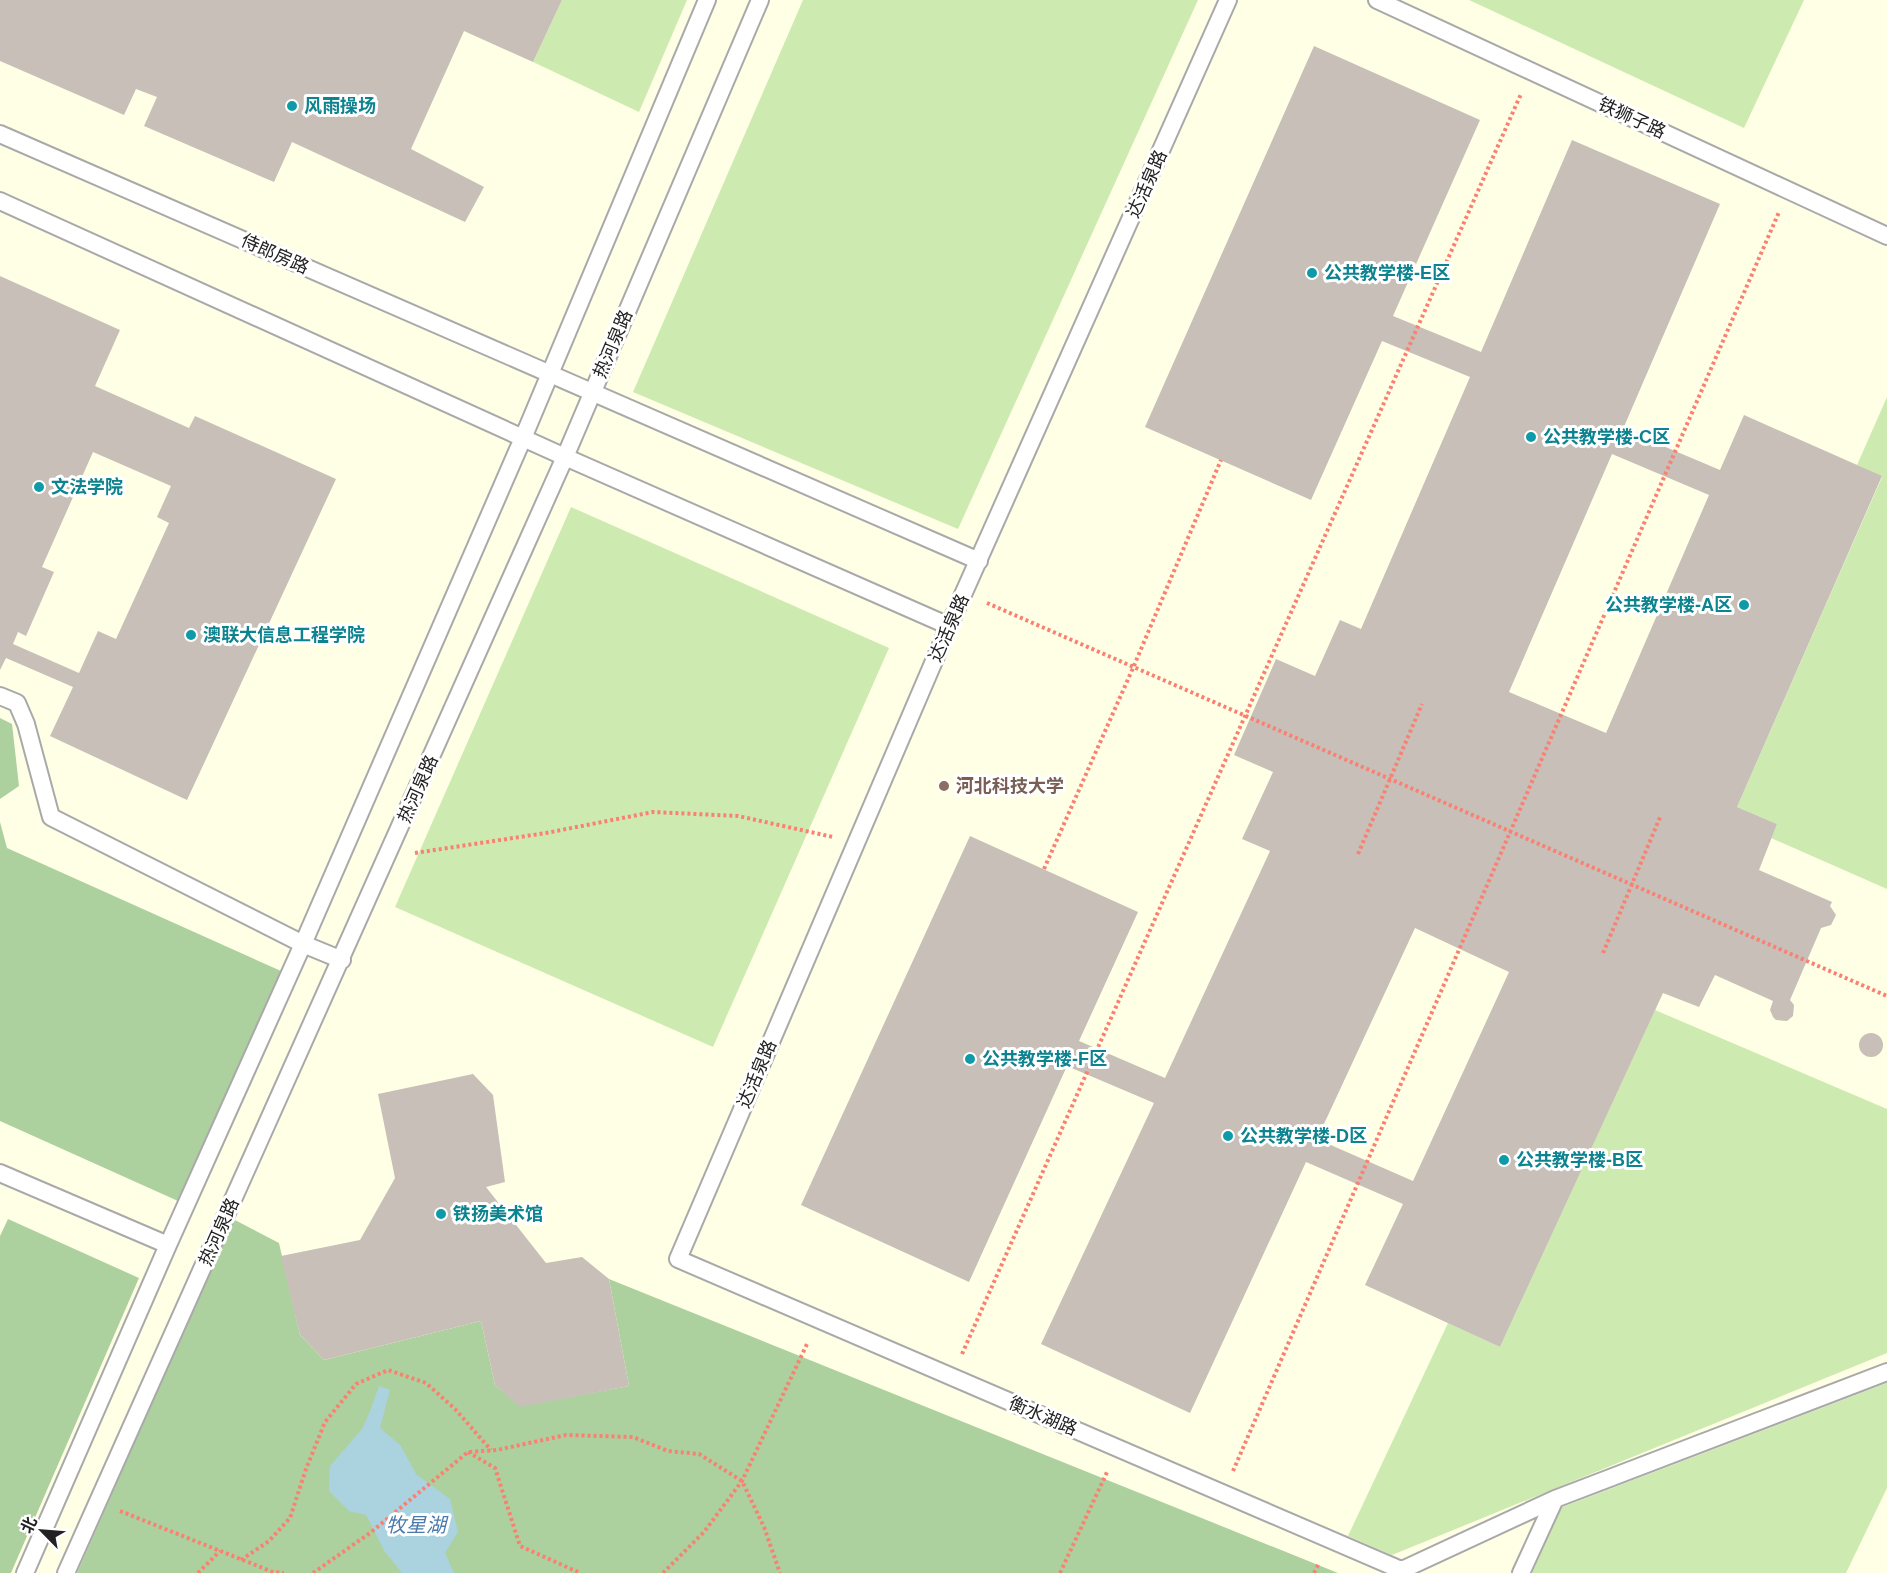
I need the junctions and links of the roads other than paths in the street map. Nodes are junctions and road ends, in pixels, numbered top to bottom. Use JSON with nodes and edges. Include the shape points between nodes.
{"nodes":[{"id":1,"x":707,"y":0,"type":"edge"},
{"id":2,"x":760,"y":0,"type":"edge"},
{"id":3,"x":1228,"y":0,"type":"edge"},
{"id":4,"x":1377,"y":0,"type":"edge"},
{"id":5,"x":0,"y":134,"type":"edge"},
{"id":6,"x":0,"y":201,"type":"edge"},
{"id":7,"x":1887,"y":236,"type":"edge"},
{"id":8,"x":549,"y":374,"type":"junction"},
{"id":9,"x":592,"y":393,"type":"junction"},
{"id":10,"x":523,"y":438,"type":"junction"},
{"id":11,"x":565,"y":457,"type":"junction"},
{"id":12,"x":979,"y":561,"type":"junction"},
{"id":13,"x":949,"y":626,"type":"junction"},
{"id":14,"x":0,"y":696,"type":"edge"},
{"id":15,"x":303,"y":944,"type":"junction"},
{"id":16,"x":342,"y":960,"type":"junction"},
{"id":17,"x":1,"y":1175,"type":"edge"},
{"id":18,"x":168,"y":1245,"type":"junction"},
{"id":19,"x":678,"y":1259,"type":"joint"},
{"id":20,"x":1887,"y":1372,"type":"edge"},
{"id":21,"x":1555,"y":1498,"type":"junction"},
{"id":22,"x":1405,"y":1572,"type":"edge"},
{"id":23,"x":25,"y":1573,"type":"edge"},
{"id":24,"x":66,"y":1573,"type":"edge"},
{"id":25,"x":1521,"y":1573,"type":"edge"}],
"edges":[{"from":1,"to":8,"type":"lane"},
{"from":2,"to":9,"type":"lane","name":"热河泉路"},
{"from":3,"to":12,"type":"lane","name":"达活泉路"},
{"from":4,"to":7,"type":"lane","name":"铁狮子路"},
{"from":5,"to":8,"type":"lane","name":"侍郎房路"},
{"from":6,"to":10,"type":"lane"},
{"from":8,"to":9,"type":"lane","name":"侍郎房路"},
{"from":8,"to":10,"type":"lane"},
{"from":9,"to":11,"type":"lane","name":"热河泉路"},
{"from":9,"to":12,"type":"lane","name":"侍郎房路"},
{"from":10,"to":11,"type":"lane"},
{"from":10,"to":15,"type":"lane"},
{"from":11,"to":13,"type":"lane"},
{"from":11,"to":16,"type":"lane","name":"热河泉路"},
{"from":12,"to":13,"type":"lane","name":"达活泉路"},
{"from":13,"to":19,"type":"lane","name":"达活泉路"},
{"from":14,"to":15,"type":"lane","via":[[17,703],[26,724],[51,817]]},
{"from":15,"to":16,"type":"lane"},
{"from":15,"to":18,"type":"lane"},
{"from":16,"to":24,"type":"lane","name":"热河泉路"},
{"from":17,"to":18,"type":"lane"},
{"from":18,"to":23,"type":"lane"},
{"from":19,"to":22,"type":"lane","name":"衡水湖路"},
{"from":20,"to":21,"type":"lane"},
{"from":21,"to":22,"type":"lane"},
{"from":21,"to":25,"type":"lane"}]}
